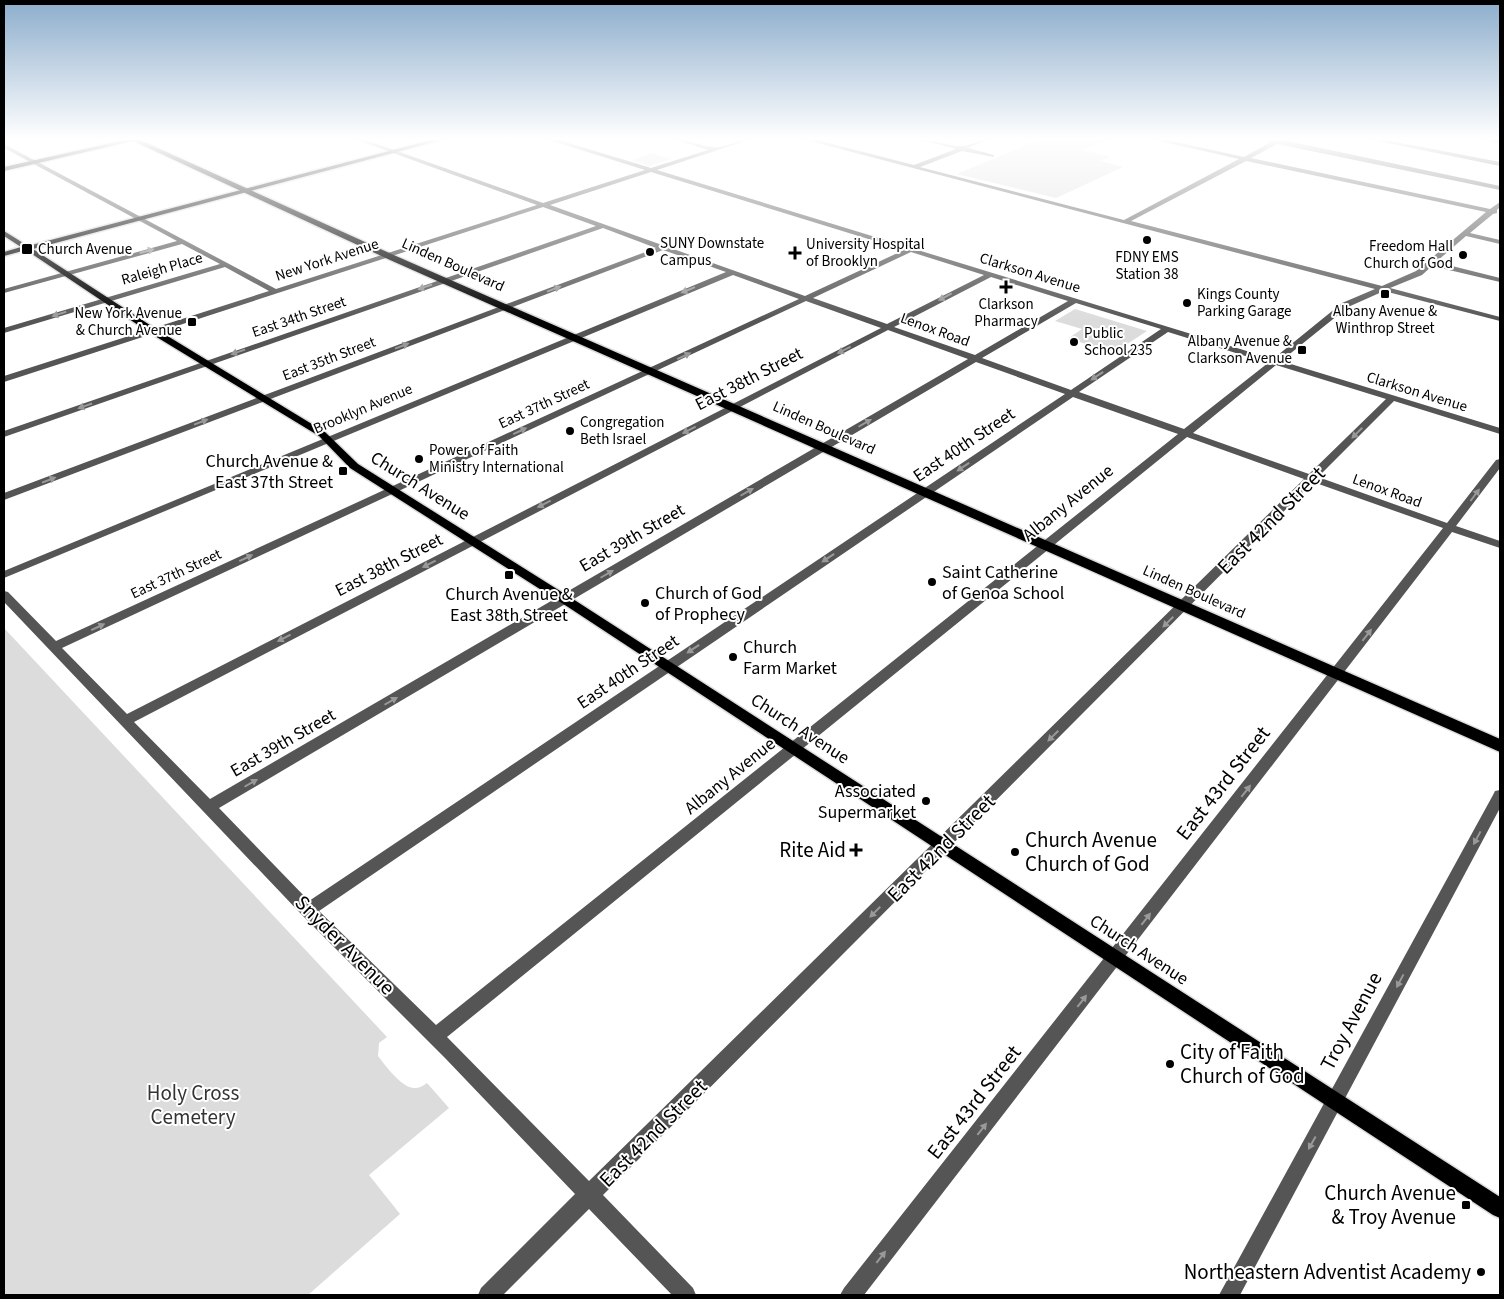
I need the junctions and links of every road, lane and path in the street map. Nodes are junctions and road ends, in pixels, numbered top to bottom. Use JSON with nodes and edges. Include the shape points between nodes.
{"nodes":[{"id":1,"x":105,"y":201,"type":"edge"},
{"id":2,"x":209,"y":201,"type":"edge"},
{"id":3,"x":267,"y":201,"type":"edge"},
{"id":4,"x":532,"y":201,"type":"edge"},
{"id":5,"x":558,"y":201,"type":"edge"},
{"id":6,"x":749,"y":201,"type":"edge"},
{"id":7,"x":1043,"y":201,"type":"edge"},
{"id":8,"x":1166,"y":201,"type":"edge"},
{"id":9,"x":1442,"y":201,"type":"edge"},
{"id":10,"x":1500,"y":204,"type":"edge"},
{"id":11,"x":544,"y":205,"type":"junction"},
{"id":12,"x":1491,"y":211,"type":"junction"},
{"id":13,"x":1500,"y":213,"type":"edge"},
{"id":14,"x":139,"y":219,"type":"junction"},
{"id":15,"x":1125,"y":222,"type":"junction"},
{"id":16,"x":603,"y":226,"type":"junction"},
{"id":17,"x":4,"y":233,"type":"edge"},
{"id":18,"x":1465,"y":234,"type":"junction"},
{"id":19,"x":182,"y":242,"type":"junction"},
{"id":20,"x":1500,"y":242,"type":"edge"},
{"id":21,"x":664,"y":247,"type":"junction"},
{"id":22,"x":27,"y":248,"type":"junction"},
{"id":23,"x":910,"y":250,"type":"junction"},
{"id":24,"x":4,"y":254,"type":"edge"},
{"id":25,"x":387,"y":255,"type":"junction"},
{"id":26,"x":1431,"y":263,"type":"junction"},
{"id":27,"x":225,"y":265,"type":"junction"},
{"id":28,"x":733,"y":272,"type":"junction"},
{"id":29,"x":66,"y":274,"type":"junction"},
{"id":30,"x":989,"y":275,"type":"junction"},
{"id":31,"x":1500,"y":280,"type":"edge"},
{"id":32,"x":444,"y":281,"type":"junction"},
{"id":33,"x":1382,"y":289,"type":"junction"},
{"id":34,"x":4,"y":291,"type":"edge"},
{"id":35,"x":275,"y":292,"type":"junction"},
{"id":36,"x":806,"y":298,"type":"junction"},
{"id":37,"x":106,"y":300,"type":"junction"},
{"id":38,"x":1074,"y":301,"type":"junction"},
{"id":39,"x":505,"y":307,"type":"junction"},
{"id":40,"x":1500,"y":319,"type":"edge"},
{"id":41,"x":888,"y":328,"type":"junction"},
{"id":42,"x":1167,"y":329,"type":"junction"},
{"id":43,"x":4,"y":331,"type":"edge"},
{"id":44,"x":153,"y":331,"type":"junction"},
{"id":45,"x":574,"y":338,"type":"junction"},
{"id":46,"x":975,"y":358,"type":"junction"},
{"id":47,"x":1273,"y":362,"type":"junction"},
{"id":48,"x":206,"y":364,"type":"junction"},
{"id":49,"x":651,"y":371,"type":"junction"},
{"id":50,"x":4,"y":379,"type":"edge"},
{"id":51,"x":1073,"y":393,"type":"junction"},
{"id":52,"x":264,"y":398,"type":"junction"},
{"id":53,"x":1392,"y":398,"type":"junction"},
{"id":54,"x":732,"y":407,"type":"junction"},
{"id":55,"x":1500,"y":431,"type":"edge"},
{"id":56,"x":1185,"y":433,"type":"junction"},
{"id":57,"x":4,"y":434,"type":"edge"},
{"id":58,"x":328,"y":440,"type":"junction"},
{"id":59,"x":823,"y":447,"type":"junction"},
{"id":60,"x":1500,"y":462,"type":"edge"},
{"id":61,"x":1312,"y":479,"type":"junction"},
{"id":62,"x":392,"y":490,"type":"junction"},
{"id":63,"x":926,"y":492,"type":"junction"},
{"id":64,"x":4,"y":497,"type":"edge"},
{"id":65,"x":1450,"y":528,"type":"junction"},
{"id":66,"x":472,"y":542,"type":"junction"},
{"id":67,"x":1046,"y":545,"type":"junction"},
{"id":68,"x":1500,"y":546,"type":"edge"},
{"id":69,"x":4,"y":575,"type":"edge"},
{"id":70,"x":4,"y":595,"type":"edge"},
{"id":71,"x":564,"y":599,"type":"junction"},
{"id":72,"x":1184,"y":606,"type":"junction"},
{"id":73,"x":54,"y":647,"type":"junction"},
{"id":74,"x":668,"y":666,"type":"junction"},
{"id":75,"x":1337,"y":673,"type":"junction"},
{"id":76,"x":125,"y":721,"type":"junction"},
{"id":77,"x":1500,"y":746,"type":"edge"},
{"id":78,"x":794,"y":748,"type":"junction"},
{"id":79,"x":1500,"y":795,"type":"edge"},
{"id":80,"x":209,"y":808,"type":"junction"},
{"id":81,"x":944,"y":845,"type":"junction"},
{"id":82,"x":308,"y":910,"type":"junction"},
{"id":83,"x":1116,"y":957,"type":"junction"},
{"id":84,"x":435,"y":1036,"type":"junction"},
{"id":85,"x":1336,"y":1100,"type":"junction"},
{"id":86,"x":590,"y":1196,"type":"junction"},
{"id":87,"x":1500,"y":1208,"type":"edge"},
{"id":88,"x":488,"y":1295,"type":"edge"},
{"id":89,"x":686,"y":1295,"type":"edge"},
{"id":90,"x":851,"y":1295,"type":"edge"},
{"id":91,"x":1229,"y":1295,"type":"edge"}],
"edges":[{"from":1,"to":14,"type":"street"},
{"from":2,"to":14,"type":"main road"},
{"from":3,"to":25,"type":"highway","name":"Linden Boulevard"},
{"from":4,"to":11,"type":"street","name":"Lenox Road"},
{"from":5,"to":11,"type":"street","name":"New York Avenue"},
{"from":6,"to":23,"type":"street","name":"Clarkson Avenue"},
{"from":7,"to":15,"type":"street"},
{"from":8,"to":15,"type":"street"},
{"from":9,"to":12,"type":"street"},
{"from":10,"to":12,"type":"street","name":"Albany Avenue"},
{"from":11,"to":16,"type":"street","name":"Lenox Road"},
{"from":11,"to":25,"type":"street","name":"New York Avenue"},
{"from":12,"to":13,"type":"street"},
{"from":12,"to":18,"type":"street","name":"Albany Avenue"},
{"from":14,"to":19,"type":"street"},
{"from":14,"to":22,"type":"main road"},
{"from":15,"to":33,"type":"street"},
{"from":16,"to":21,"type":"street","name":"Lenox Road"},
{"from":16,"to":32,"type":"street","name":"East 34th Street"},
{"from":17,"to":22,"type":"main road","name":"Church Avenue"},
{"from":18,"to":20,"type":"street"},
{"from":18,"to":26,"type":"street","name":"Albany Avenue"},
{"from":19,"to":27,"type":"street"},
{"from":29,"to":19,"type":"street","one_way":true},
{"from":21,"to":28,"type":"street","name":"Lenox Road"},
{"from":39,"to":21,"type":"street","name":"East 35th Street","one_way":true},
{"from":22,"to":24,"type":"main road"},
{"from":22,"to":29,"type":"main road","name":"Church Avenue"},
{"from":23,"to":30,"type":"street","name":"Clarkson Avenue"},
{"from":23,"to":36,"type":"street","name":"East 37th Street"},
{"from":25,"to":32,"type":"highway","name":"Linden Boulevard"},
{"from":25,"to":35,"type":"street","name":"New York Avenue"},
{"from":26,"to":31,"type":"street"},
{"from":26,"to":33,"type":"street","name":"Albany Avenue","via":[[1419,273]]},
{"from":27,"to":35,"type":"street"},
{"from":27,"to":37,"type":"street","name":"Raleigh Place"},
{"from":28,"to":36,"type":"street","name":"Lenox Road"},
{"from":28,"to":45,"type":"street","name":"Brooklyn Avenue","one_way":true},
{"from":29,"to":34,"type":"street"},
{"from":29,"to":37,"type":"main road","name":"Church Avenue"},
{"from":30,"to":38,"type":"street","name":"Clarkson Avenue"},
{"from":30,"to":41,"type":"street","name":"East 38th Street","one_way":true},
{"from":32,"to":39,"type":"highway","name":"Linden Boulevard"},
{"from":32,"to":48,"type":"street","name":"East 34th Street","one_way":true},
{"from":33,"to":40,"type":"street"},
{"from":33,"to":47,"type":"street","name":"Albany Avenue","via":[[1345,305]]},
{"from":35,"to":44,"type":"street","name":"New York Avenue"},
{"from":36,"to":41,"type":"street","name":"Lenox Road"},
{"from":49,"to":36,"type":"street","name":"East 37th Street","one_way":true},
{"from":37,"to":43,"type":"street","name":"Raleigh Place","one_way":true},
{"from":37,"to":44,"type":"main road","name":"Church Avenue"},
{"from":38,"to":42,"type":"street","name":"Clarkson Avenue"},
{"from":38,"to":46,"type":"street","name":"East 39th Street"},
{"from":39,"to":45,"type":"highway","name":"Linden Boulevard"},
{"from":52,"to":39,"type":"street","name":"East 35th Street","one_way":true},
{"from":41,"to":46,"type":"street","name":"Lenox Road"},
{"from":41,"to":54,"type":"street","name":"East 38th Street","one_way":true},
{"from":42,"to":47,"type":"street","name":"Clarkson Avenue"},
{"from":42,"to":51,"type":"street","name":"East 40th Street","one_way":true},
{"from":44,"to":48,"type":"main road","name":"Church Avenue"},
{"from":44,"to":50,"type":"street","name":"New York Avenue"},
{"from":45,"to":49,"type":"highway","name":"Linden Boulevard"},
{"from":45,"to":58,"type":"street","name":"Brooklyn Avenue"},
{"from":46,"to":51,"type":"street","name":"Lenox Road"},
{"from":59,"to":46,"type":"street","name":"East 39th Street","one_way":true},
{"from":47,"to":53,"type":"street","name":"Clarkson Avenue"},
{"from":47,"to":56,"type":"street","name":"Albany Avenue"},
{"from":48,"to":52,"type":"main road","name":"Church Avenue"},
{"from":48,"to":57,"type":"street","name":"East 34th Street","one_way":true},
{"from":49,"to":54,"type":"highway","name":"Linden Boulevard"},
{"from":62,"to":49,"type":"street","name":"East 37th Street","one_way":true},
{"from":51,"to":56,"type":"street","name":"Lenox Road"},
{"from":51,"to":63,"type":"street","name":"East 40th Street","one_way":true},
{"from":52,"to":58,"type":"main road","name":"Church Avenue"},
{"from":64,"to":52,"type":"street","name":"East 35th Street","one_way":true},
{"from":53,"to":55,"type":"street","name":"Clarkson Avenue"},
{"from":53,"to":61,"type":"street","name":"East 42nd Street","one_way":true},
{"from":54,"to":59,"type":"highway","name":"Linden Boulevard"},
{"from":54,"to":66,"type":"street","name":"East 38th Street","one_way":true},
{"from":56,"to":61,"type":"street","name":"Lenox Road"},
{"from":56,"to":67,"type":"street","name":"Albany Avenue"},
{"from":58,"to":62,"type":"main road","name":"Church Avenue","via":[[354,466]]},
{"from":58,"to":69,"type":"street","name":"Brooklyn Avenue"},
{"from":59,"to":63,"type":"highway","name":"Linden Boulevard"},
{"from":71,"to":59,"type":"street","name":"East 39th Street","one_way":true},
{"from":65,"to":60,"type":"street","name":"East 43rd Street","one_way":true},
{"from":61,"to":65,"type":"street","name":"Lenox Road"},
{"from":61,"to":72,"type":"street","name":"East 42nd Street"},
{"from":62,"to":66,"type":"main road","name":"Church Avenue"},
{"from":73,"to":62,"type":"street","name":"East 37th Street","one_way":true},
{"from":63,"to":67,"type":"highway","name":"Linden Boulevard"},
{"from":63,"to":74,"type":"street","name":"East 40th Street","one_way":true},
{"from":65,"to":68,"type":"street","name":"Lenox Road"},
{"from":75,"to":65,"type":"street","name":"East 43rd Street","one_way":true},
{"from":66,"to":71,"type":"main road","name":"Church Avenue"},
{"from":66,"to":76,"type":"street","name":"East 38th Street","one_way":true},
{"from":67,"to":72,"type":"highway","name":"Linden Boulevard"},
{"from":67,"to":78,"type":"street","name":"Albany Avenue"},
{"from":70,"to":73,"type":"street","name":"Snyder Avenue"},
{"from":71,"to":74,"type":"main road","name":"Church Avenue"},
{"from":80,"to":71,"type":"street","name":"East 39th Street","one_way":true},
{"from":72,"to":75,"type":"highway","name":"Linden Boulevard"},
{"from":72,"to":81,"type":"street","name":"East 42nd Street","one_way":true},
{"from":73,"to":76,"type":"street","name":"Snyder Avenue"},
{"from":74,"to":78,"type":"main road","name":"Church Avenue"},
{"from":74,"to":82,"type":"street","name":"East 40th Street"},
{"from":75,"to":77,"type":"highway","name":"Linden Boulevard"},
{"from":83,"to":75,"type":"street","name":"East 43rd Street","one_way":true},
{"from":76,"to":80,"type":"street","name":"Snyder Avenue"},
{"from":78,"to":81,"type":"main road","name":"Church Avenue"},
{"from":78,"to":84,"type":"street","name":"Albany Avenue"},
{"from":79,"to":85,"type":"street","name":"Troy Avenue","one_way":true},
{"from":80,"to":82,"type":"street","name":"Snyder Avenue"},
{"from":81,"to":83,"type":"main road","name":"Church Avenue"},
{"from":81,"to":86,"type":"street","name":"East 42nd Street","one_way":true},
{"from":82,"to":84,"type":"street","name":"Snyder Avenue"},
{"from":83,"to":85,"type":"main road","name":"Church Avenue"},
{"from":90,"to":83,"type":"street","name":"East 43rd Street","one_way":true},
{"from":84,"to":86,"type":"street","name":"Snyder Avenue"},
{"from":85,"to":87,"type":"main road","name":"Church Avenue"},
{"from":85,"to":91,"type":"street","name":"Troy Avenue","one_way":true},
{"from":86,"to":88,"type":"street","name":"East 42nd Street"},
{"from":86,"to":89,"type":"street","name":"Snyder Avenue"}]}
